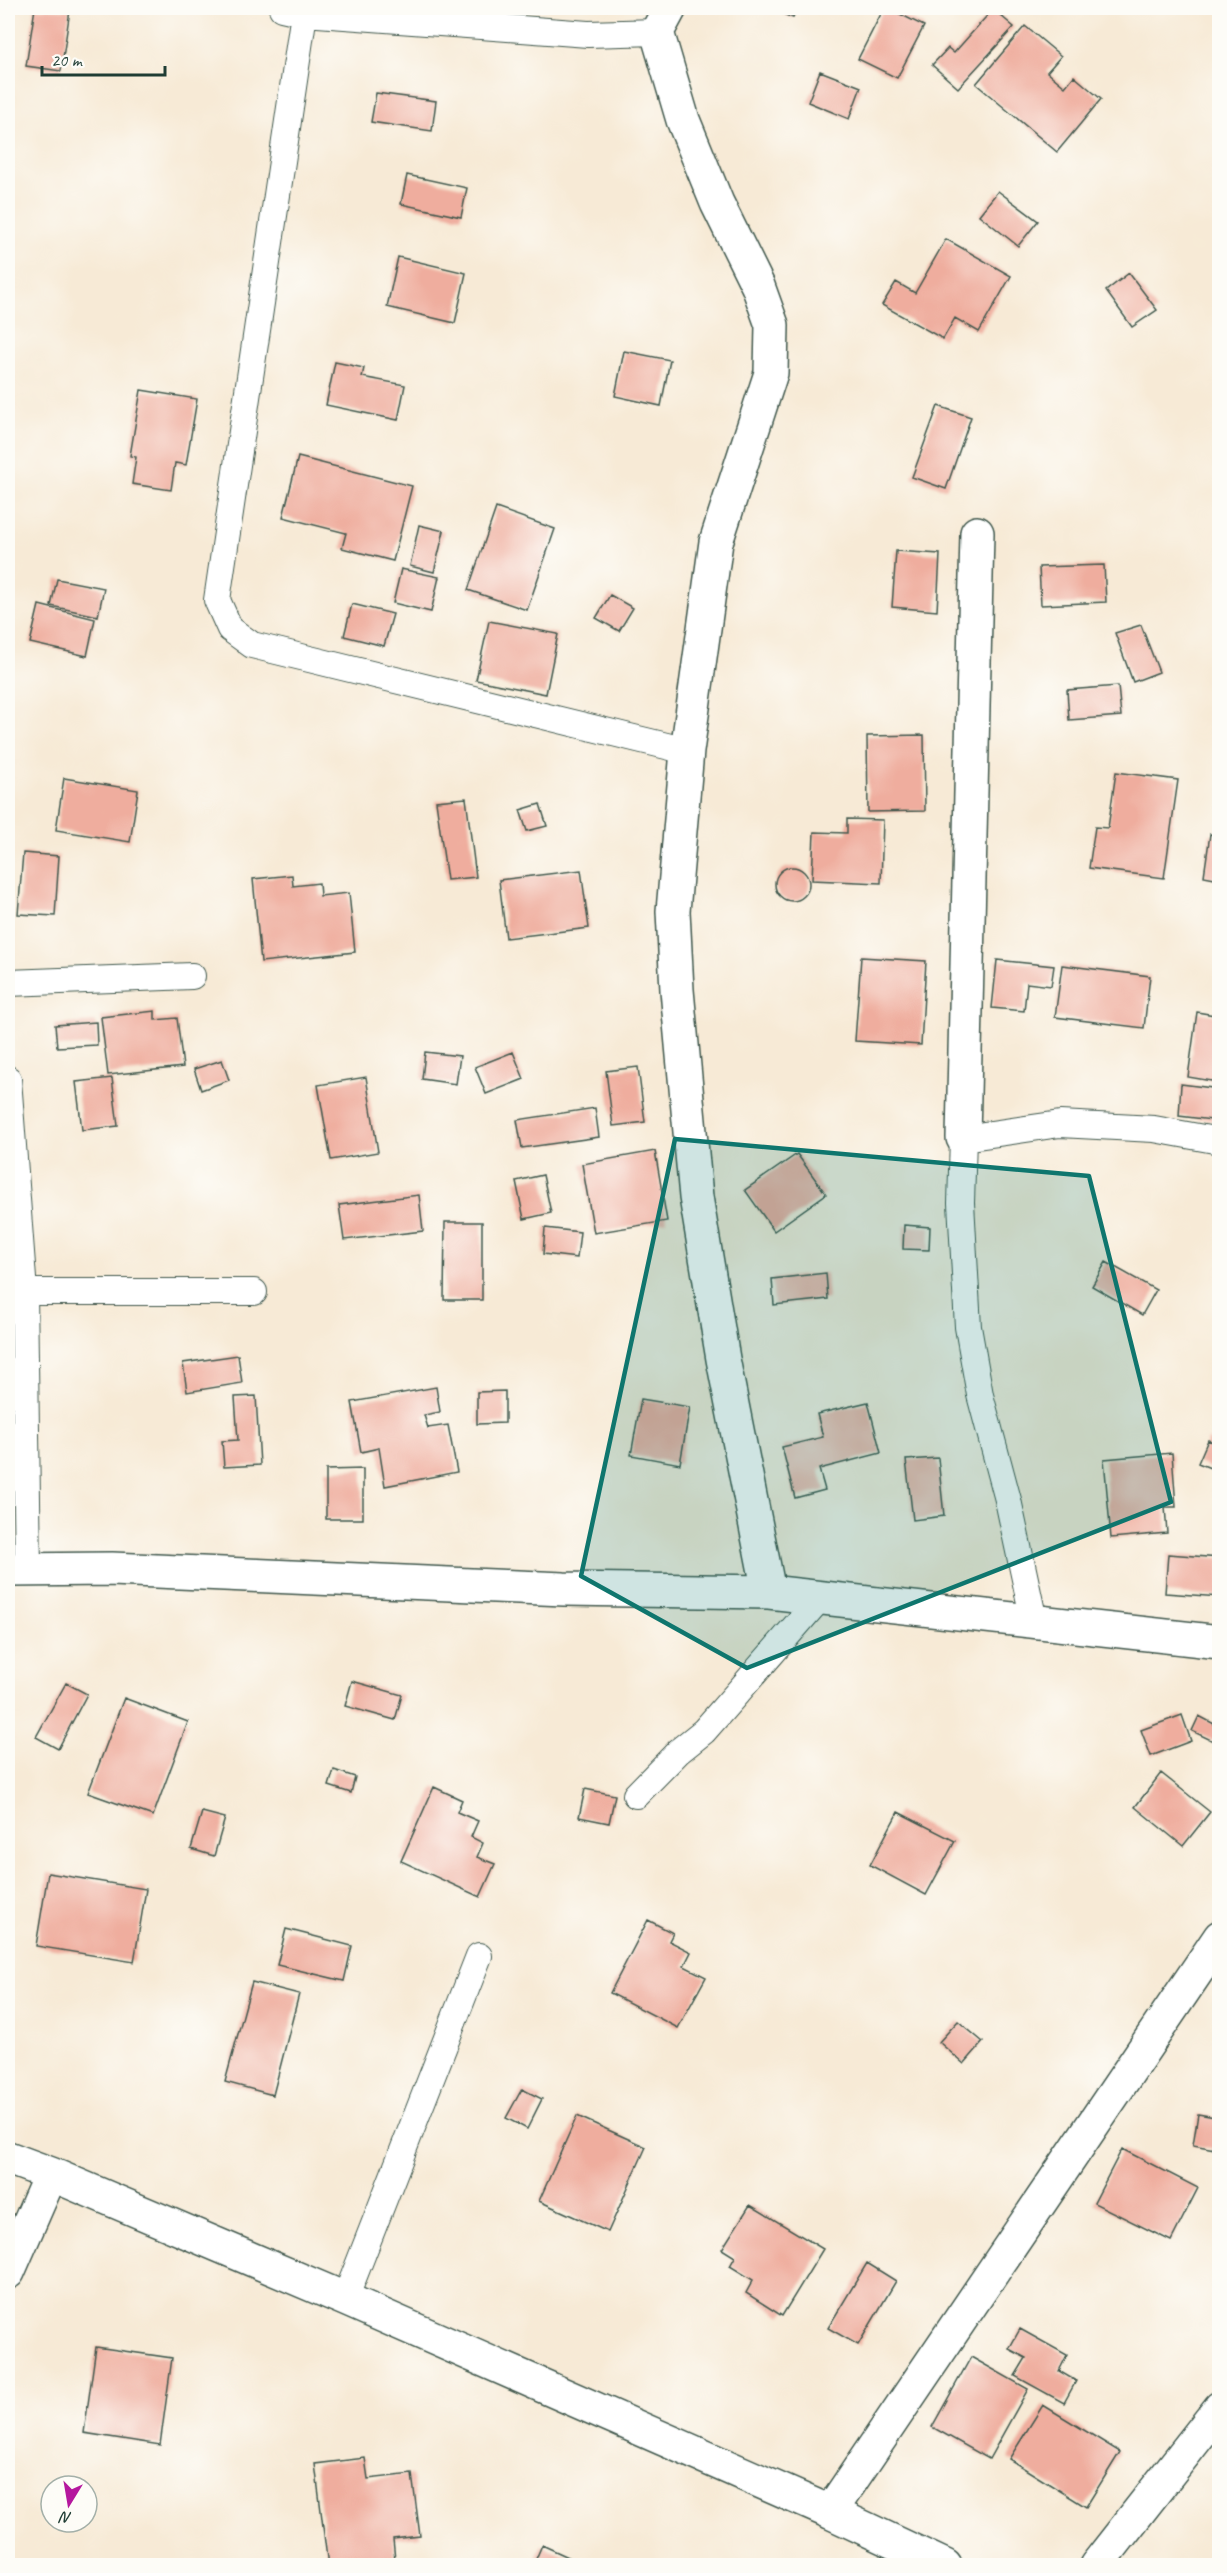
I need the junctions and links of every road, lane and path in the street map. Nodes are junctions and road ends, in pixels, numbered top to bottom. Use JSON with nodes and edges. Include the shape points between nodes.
{"nodes":[{"id":1,"x":293,"y":10,"type":"edge"},
{"id":2,"x":664,"y":20,"type":"edge"},
{"id":3,"x":977,"y":533,"type":"dead end"},
{"id":4,"x":687,"y":752,"type":"junction"},
{"id":5,"x":192,"y":976,"type":"dead end"},
{"id":6,"x":8,"y":983,"type":"edge"},
{"id":7,"x":8,"y":1079,"type":"edge"},
{"id":8,"x":963,"y":1138,"type":"junction"},
{"id":9,"x":1220,"y":1141,"type":"edge"},
{"id":10,"x":24,"y":1292,"type":"junction"},
{"id":11,"x":254,"y":1292,"type":"dead end"},
{"id":12,"x":18,"y":1570,"type":"edge"},
{"id":13,"x":769,"y":1592,"type":"junction"},
{"id":14,"x":821,"y":1597,"type":"junction"},
{"id":15,"x":1034,"y":1621,"type":"junction"},
{"id":16,"x":1220,"y":1642,"type":"edge"},
{"id":17,"x":636,"y":1795,"type":"dead end"},
{"id":18,"x":1220,"y":1937,"type":"edge"},
{"id":19,"x":480,"y":1956,"type":"dead end"},
{"id":20,"x":8,"y":2158,"type":"edge"},
{"id":21,"x":51,"y":2174,"type":"junction"},
{"id":22,"x":8,"y":2272,"type":"edge"},
{"id":23,"x":345,"y":2299,"type":"junction"},
{"id":24,"x":1220,"y":2408,"type":"edge"},
{"id":25,"x":830,"y":2512,"type":"junction"},
{"id":26,"x":945,"y":2565,"type":"edge"},
{"id":27,"x":1096,"y":2565,"type":"edge"}],
"edges":[{"from":1,"to":2,"type":"lane","via":[[588,34]]},
{"from":1,"to":4,"type":"lane","via":[[217,600],[230,629],[252,645]]},
{"from":2,"to":4,"type":"street","via":[[682,120],[772,325],[771,374],[716,542]]},
{"from":3,"to":8,"type":"street"},
{"from":4,"to":13,"type":"street","via":[[673,910],[696,1197]]},
{"from":5,"to":6,"type":"lane"},
{"from":7,"to":10,"type":"lane"},
{"from":8,"to":9,"type":"lane","via":[[1060,1124],[1154,1129]]},
{"from":8,"to":15,"type":"lane","via":[[961,1203],[968,1327],[980,1395]]},
{"from":10,"to":11,"type":"lane"},
{"from":10,"to":12,"type":"lane"},
{"from":12,"to":13,"type":"street","via":[[112,1569],[564,1589]]},
{"from":13,"to":14,"type":"street"},
{"from":14,"to":15,"type":"street"},
{"from":14,"to":17,"type":"lane","via":[[704,1731]]},
{"from":15,"to":16,"type":"street"},
{"from":18,"to":25,"type":"street"},
{"from":19,"to":23,"type":"lane"},
{"from":20,"to":21,"type":"street"},
{"from":21,"to":22,"type":"street"},
{"from":21,"to":23,"type":"street"},
{"from":23,"to":25,"type":"street"},
{"from":24,"to":27,"type":"street"},
{"from":25,"to":26,"type":"street"}]}
